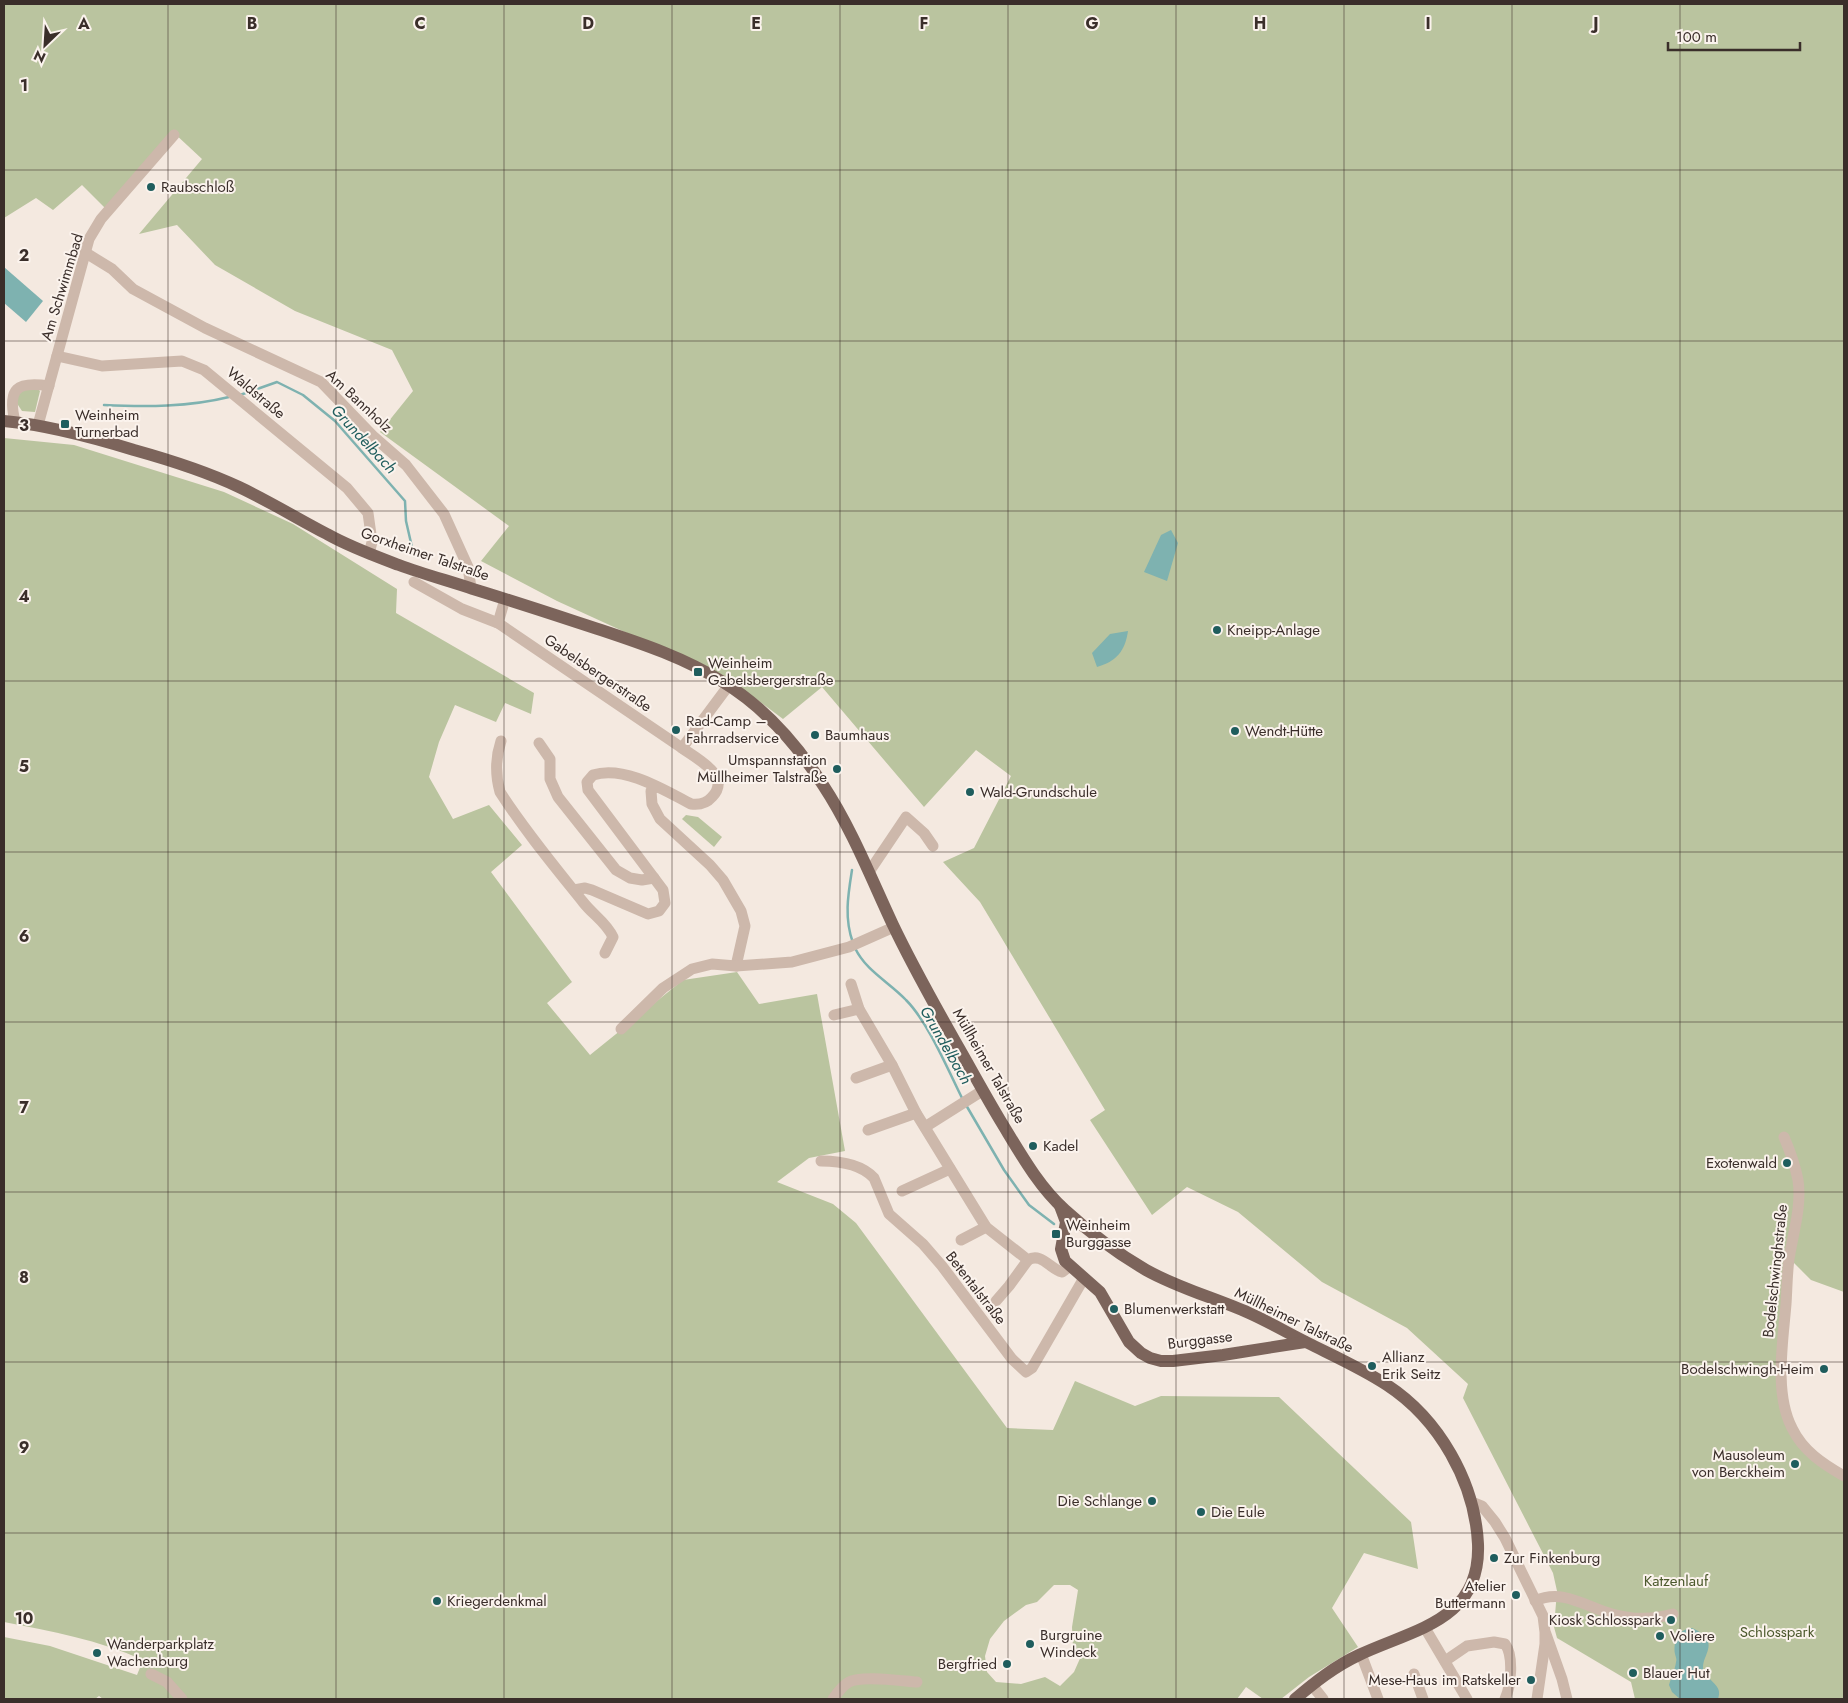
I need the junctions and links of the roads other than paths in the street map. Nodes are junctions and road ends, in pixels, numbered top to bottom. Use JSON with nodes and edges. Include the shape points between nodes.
{"nodes":[{"id":1,"x":174,"y":135,"type":"dead end"},
{"id":2,"x":86,"y":253,"type":"junction"},
{"id":3,"x":56,"y":356,"type":"junction"},
{"id":4,"x":49,"y":386,"type":"junction"},
{"id":5,"x":9,"y":421,"type":"edge"},
{"id":6,"x":38,"y":425,"type":"junction"},
{"id":7,"x":369,"y":554,"type":"junction"},
{"id":8,"x":414,"y":582,"type":"dead end"},
{"id":9,"x":471,"y":588,"type":"junction"},
{"id":10,"x":505,"y":599,"type":"junction"},
{"id":11,"x":498,"y":623,"type":"junction"},
{"id":12,"x":729,"y":685,"type":"junction"},
{"id":13,"x":748,"y":700,"type":"joint"},
{"id":14,"x":501,"y":741,"type":"dead end"},
{"id":15,"x":539,"y":743,"type":"dead end"},
{"id":16,"x":682,"y":748,"type":"junction"},
{"id":17,"x":655,"y":787,"type":"junction"},
{"id":18,"x":934,"y":846,"type":"dead end"},
{"id":19,"x":868,"y":872,"type":"junction"},
{"id":20,"x":654,"y":878,"type":"junction"},
{"id":21,"x":574,"y":890,"type":"junction"},
{"id":22,"x":894,"y":927,"type":"junction"},
{"id":23,"x":605,"y":953,"type":"dead end"},
{"id":24,"x":736,"y":966,"type":"junction"},
{"id":25,"x":851,"y":984,"type":"dead end"},
{"id":26,"x":859,"y":1009,"type":"junction"},
{"id":27,"x":834,"y":1015,"type":"dead end"},
{"id":28,"x":621,"y":1029,"type":"dead end"},
{"id":29,"x":892,"y":1065,"type":"junction"},
{"id":30,"x":856,"y":1078,"type":"dead end"},
{"id":31,"x":982,"y":1091,"type":"junction"},
{"id":32,"x":916,"y":1113,"type":"junction"},
{"id":33,"x":925,"y":1127,"type":"junction"},
{"id":34,"x":868,"y":1130,"type":"dead end"},
{"id":35,"x":1784,"y":1137,"type":"dead end"},
{"id":36,"x":822,"y":1161,"type":"dead end"},
{"id":37,"x":950,"y":1169,"type":"junction"},
{"id":38,"x":902,"y":1191,"type":"dead end"},
{"id":39,"x":1059,"y":1205,"type":"junction"},
{"id":40,"x":1081,"y":1224,"type":"junction"},
{"id":41,"x":986,"y":1227,"type":"junction"},
{"id":42,"x":1065,"y":1230,"type":"junction"},
{"id":43,"x":960,"y":1240,"type":"dead end"},
{"id":44,"x":1028,"y":1260,"type":"junction"},
{"id":45,"x":1070,"y":1266,"type":"junction"},
{"id":46,"x":1084,"y":1278,"type":"junction"},
{"id":47,"x":996,"y":1301,"type":"dead end"},
{"id":48,"x":1267,"y":1322,"type":"junction"},
{"id":49,"x":1305,"y":1342,"type":"junction"},
{"id":50,"x":1266,"y":1347,"type":"junction"},
{"id":51,"x":1844,"y":1476,"type":"edge"},
{"id":52,"x":1472,"y":1502,"type":"junction"},
{"id":53,"x":1535,"y":1601,"type":"junction"},
{"id":54,"x":1673,"y":1614,"type":"dead end"},
{"id":55,"x":1425,"y":1628,"type":"junction"},
{"id":56,"x":1545,"y":1632,"type":"junction"},
{"id":57,"x":1361,"y":1654,"type":"junction"},
{"id":58,"x":1445,"y":1661,"type":"junction"},
{"id":59,"x":151,"y":1674,"type":"dead end"},
{"id":60,"x":1414,"y":1674,"type":"dead end"},
{"id":61,"x":917,"y":1682,"type":"dead end"},
{"id":62,"x":1312,"y":1685,"type":"junction"},
{"id":63,"x":1535,"y":1698,"type":"edge"},
{"id":64,"x":182,"y":1699,"type":"edge"},
{"id":65,"x":833,"y":1699,"type":"edge"},
{"id":66,"x":1294,"y":1699,"type":"edge"},
{"id":67,"x":1322,"y":1699,"type":"edge"},
{"id":68,"x":1378,"y":1699,"type":"edge"},
{"id":69,"x":1423,"y":1699,"type":"edge"},
{"id":70,"x":1467,"y":1699,"type":"edge"},
{"id":71,"x":1505,"y":1699,"type":"edge"},
{"id":72,"x":1567,"y":1699,"type":"edge"}],
"edges":[{"from":1,"to":2,"type":"street","name":"Am Schwimmbad","via":[[101,219],[89,239]]},
{"from":2,"to":3,"type":"street","name":"Am Schwimmbad"},
{"from":2,"to":9,"type":"street","name":"Am Bannholz","via":[[112,269],[133,289],[205,328],[321,382],[374,437],[406,464],[444,514],[468,568]]},
{"from":3,"to":4,"type":"street","name":"Am Schwimmbad"},
{"from":3,"to":7,"type":"street","name":"Waldstraße","via":[[102,366],[182,362],[204,370],[347,488],[368,513],[372,537]]},
{"from":4,"to":5,"type":"street","via":[[25,384],[19,388],[14,394]]},
{"from":4,"to":6,"type":"street","name":"Am Schwimmbad"},
{"from":5,"to":6,"type":"main road","name":"Gorxheimer Talstraße"},
{"from":6,"to":7,"type":"main road","name":"Gorxheimer Talstraße","via":[[105,441],[211,474]]},
{"from":7,"to":9,"type":"main road","name":"Gorxheimer Talstraße"},
{"from":8,"to":11,"type":"street","name":"Gabelsbergerstraße","via":[[462,609]]},
{"from":9,"to":10,"type":"main road","name":"Gorxheimer Talstraße"},
{"from":10,"to":11,"type":"street"},
{"from":10,"to":12,"type":"main road","name":"Gorxheimer Talstraße","via":[[642,644]]},
{"from":11,"to":16,"type":"street","name":"Gabelsbergerstraße"},
{"from":12,"to":13,"type":"main road","name":"Gorxheimer Talstraße"},
{"from":12,"to":16,"type":"street"},
{"from":13,"to":19,"type":"main road","name":"Müllheimer Talstraße","via":[[791,742],[819,779]]},
{"from":14,"to":21,"type":"street","via":[[495,766],[500,792]]},
{"from":15,"to":20,"type":"street","via":[[550,759],[550,779],[558,797],[616,870],[630,878]]},
{"from":16,"to":17,"type":"street","name":"Gabelsbergerstraße","via":[[715,773],[717,789],[709,800],[691,804]]},
{"from":17,"to":20,"type":"street","via":[[632,776],[612,772],[593,775],[587,786]]},
{"from":17,"to":24,"type":"street","via":[[651,798],[660,819],[710,864],[741,911],[745,926]]},
{"from":18,"to":19,"type":"street","via":[[906,817]]},
{"from":19,"to":22,"type":"main road","name":"Müllheimer Talstraße"},
{"from":20,"to":21,"type":"street","via":[[663,890],[665,903],[659,911],[648,914],[592,890]]},
{"from":21,"to":23,"type":"street","via":[[608,926],[613,937]]},
{"from":22,"to":24,"type":"street","via":[[849,947],[792,962]]},
{"from":22,"to":31,"type":"main road","name":"Müllheimer Talstraße"},
{"from":24,"to":28,"type":"street","via":[[712,964],[692,970],[663,988]]},
{"from":25,"to":26,"type":"street"},
{"from":26,"to":27,"type":"street"},
{"from":26,"to":29,"type":"street"},
{"from":29,"to":30,"type":"street"},
{"from":29,"to":32,"type":"street"},
{"from":31,"to":33,"type":"street"},
{"from":31,"to":39,"type":"main road","name":"Müllheimer Talstraße"},
{"from":32,"to":33,"type":"street"},
{"from":32,"to":34,"type":"street"},
{"from":33,"to":37,"type":"street"},
{"from":35,"to":51,"type":"street","name":"Bodelschwinghstraße","via":[[1798,1181],[1798,1196],[1782,1338],[1783,1395],[1787,1417],[1801,1443],[1825,1465]]},
{"from":36,"to":46,"type":"street","name":"Betentalstraße","via":[[856,1166],[874,1178],[889,1214],[922,1244],[1012,1360],[1026,1372],[1032,1368]]},
{"from":37,"to":38,"type":"street"},
{"from":37,"to":41,"type":"street"},
{"from":39,"to":40,"type":"main road","name":"Müllheimer Talstraße"},
{"from":39,"to":42,"type":"main road"},
{"from":40,"to":42,"type":"main road"},
{"from":40,"to":48,"type":"main road","name":"Müllheimer Talstraße","via":[[1147,1270]]},
{"from":41,"to":43,"type":"street"},
{"from":41,"to":44,"type":"street"},
{"from":42,"to":45,"type":"main road","via":[[1061,1252]]},
{"from":44,"to":45,"type":"street","via":[[1038,1258],[1062,1272]]},
{"from":44,"to":47,"type":"street"},
{"from":45,"to":46,"type":"main road","name":"Burggasse"},
{"from":46,"to":50,"type":"main road","name":"Burggasse","via":[[1105,1299],[1129,1342],[1150,1358],[1173,1361]]},
{"from":48,"to":49,"type":"main road","name":"Müllheimer Talstraße"},
{"from":48,"to":50,"type":"main road"},
{"from":49,"to":50,"type":"main road","name":"Burggasse"},
{"from":49,"to":52,"type":"main road","name":"Müllheimer Talstraße","via":[[1387,1385],[1408,1401],[1448,1448]]},
{"from":52,"to":53,"type":"street","via":[[1482,1506],[1495,1522]]},
{"from":52,"to":55,"type":"main road","name":"Müllheimer Talstraße","via":[[1478,1549],[1473,1579],[1456,1607]]},
{"from":53,"to":54,"type":"street","via":[[1543,1597],[1570,1597],[1602,1611],[1636,1619]]},
{"from":53,"to":56,"type":"street","via":[[1543,1616]]},
{"from":55,"to":57,"type":"main road","name":"Müllheimer Talstraße"},
{"from":55,"to":58,"type":"street"},
{"from":56,"to":63,"type":"street"},
{"from":56,"to":72,"type":"street"},
{"from":57,"to":62,"type":"main road","name":"Müllheimer Talstraße"},
{"from":57,"to":68,"type":"street"},
{"from":58,"to":70,"type":"street"},
{"from":58,"to":71,"type":"street","via":[[1467,1646],[1494,1642],[1505,1644],[1509,1652],[1510,1685]]},
{"from":59,"to":64,"type":"street","via":[[166,1682]]},
{"from":60,"to":69,"type":"street"},
{"from":61,"to":65,"type":"street","via":[[851,1681]]},
{"from":62,"to":66,"type":"main road","name":"Müllheimer Talstraße"},
{"from":62,"to":67,"type":"street"}]}
